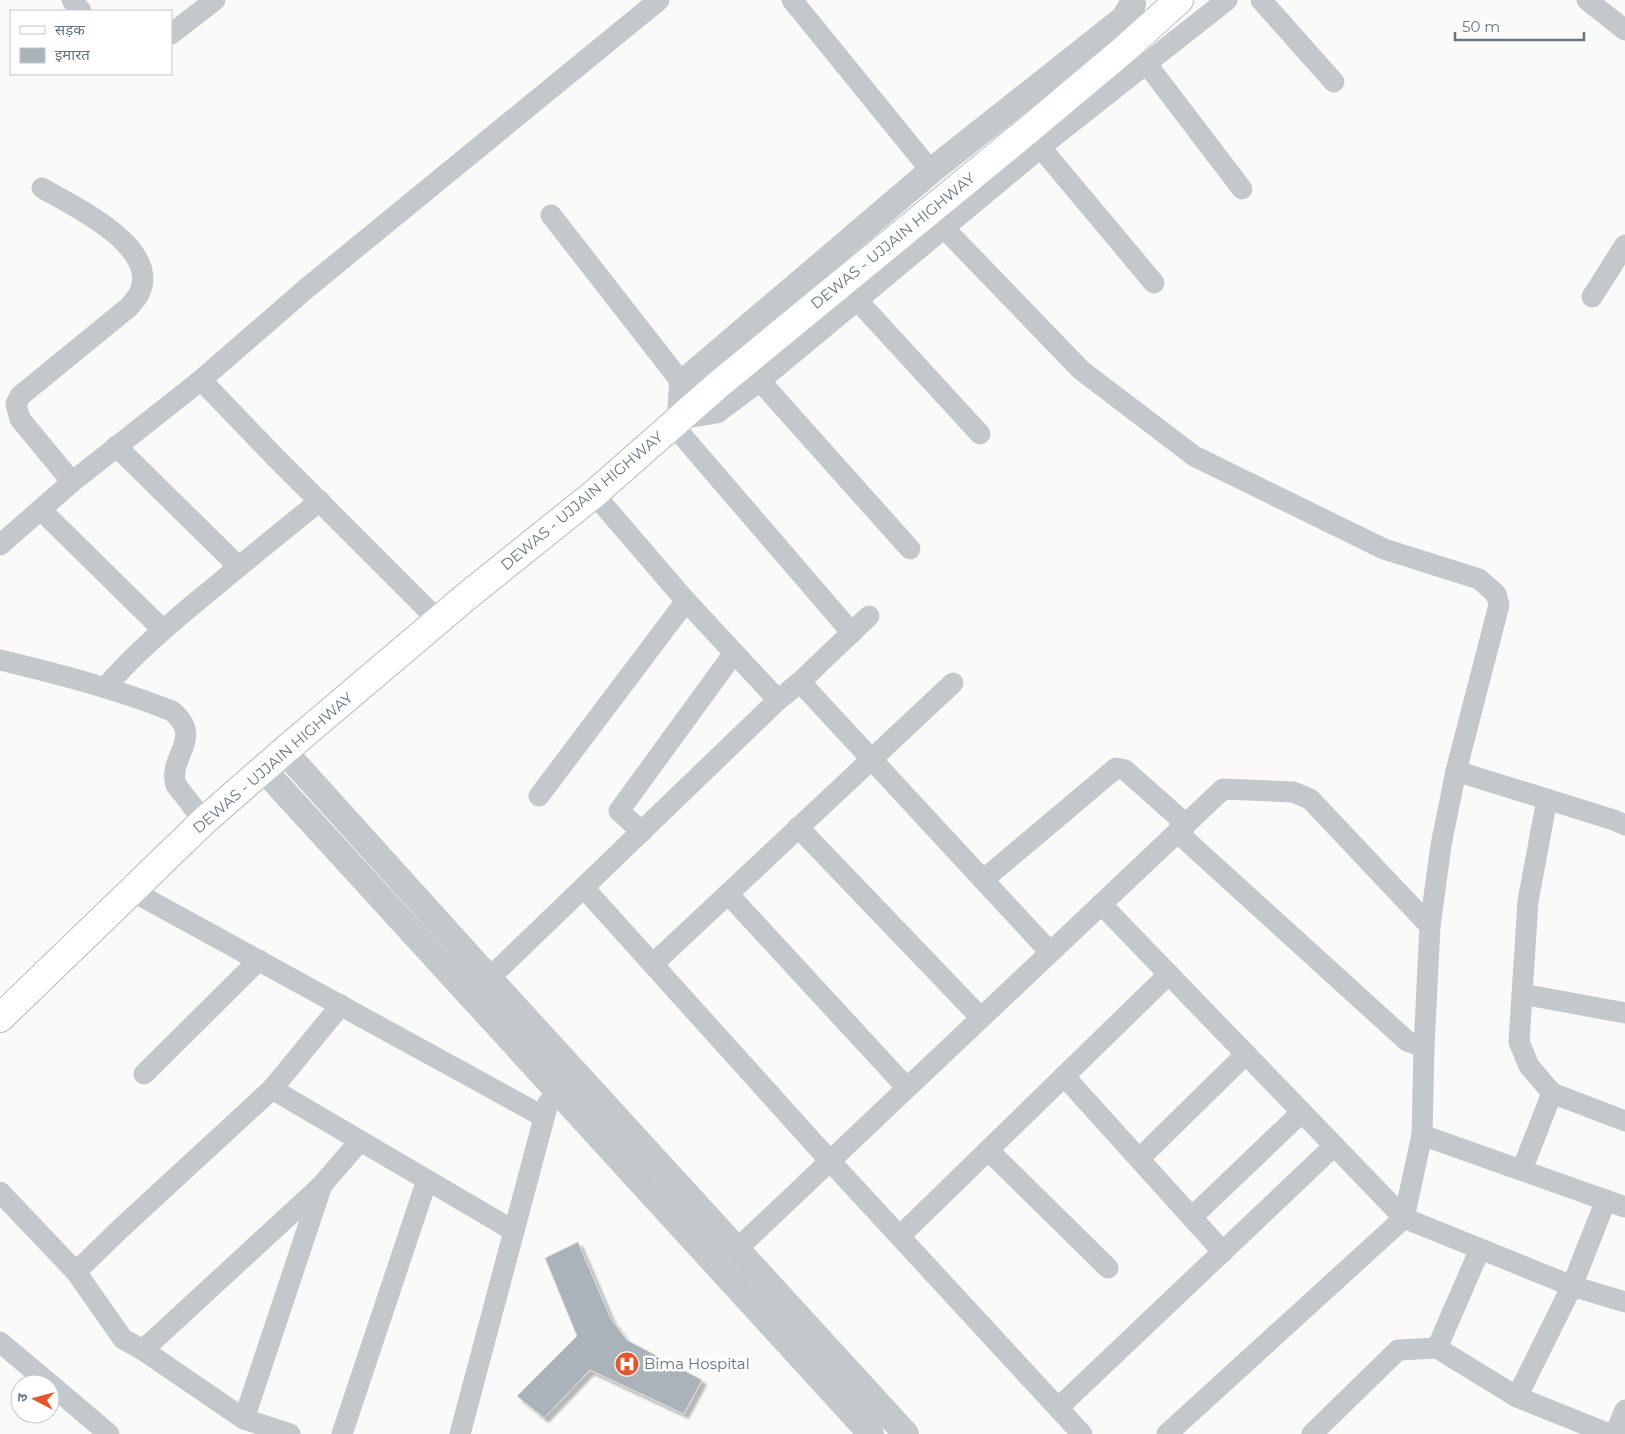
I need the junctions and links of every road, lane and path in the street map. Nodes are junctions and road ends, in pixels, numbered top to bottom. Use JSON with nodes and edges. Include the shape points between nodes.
{"nodes":[{"id":1,"x":72,"y":0,"type":"edge"},
{"id":2,"x":215,"y":0,"type":"edge"},
{"id":3,"x":659,"y":0,"type":"edge"},
{"id":4,"x":792,"y":0,"type":"edge"},
{"id":5,"x":1132,"y":0,"type":"edge"},
{"id":6,"x":1179,"y":0,"type":"edge"},
{"id":7,"x":1227,"y":0,"type":"edge"},
{"id":8,"x":1261,"y":0,"type":"edge"},
{"id":9,"x":1587,"y":0,"type":"edge"},
{"id":10,"x":80,"y":10,"type":"edge"},
{"id":11,"x":1625,"y":30,"type":"edge"},
{"id":12,"x":172,"y":33,"type":"edge"},
{"id":13,"x":1146,"y":63,"type":"junction"},
{"id":14,"x":1334,"y":82,"type":"dead end"},
{"id":15,"x":1041,"y":148,"type":"junction"},
{"id":16,"x":931,"y":171,"type":"junction"},
{"id":17,"x":42,"y":188,"type":"dead end"},
{"id":18,"x":1242,"y":189,"type":"dead end"},
{"id":19,"x":551,"y":215,"type":"dead end"},
{"id":20,"x":944,"y":228,"type":"junction"},
{"id":21,"x":1625,"y":245,"type":"edge"},
{"id":22,"x":1154,"y":283,"type":"dead end"},
{"id":23,"x":1592,"y":297,"type":"dead end"},
{"id":24,"x":857,"y":300,"type":"junction"},
{"id":25,"x":201,"y":380,"type":"junction"},
{"id":26,"x":760,"y":381,"type":"junction"},
{"id":27,"x":682,"y":383,"type":"junction"},
{"id":28,"x":676,"y":422,"type":"junction"},
{"id":29,"x":980,"y":434,"type":"dead end"},
{"id":30,"x":116,"y":446,"type":"junction"},
{"id":31,"x":72,"y":482,"type":"junction"},
{"id":32,"x":594,"y":494,"type":"junction"},
{"id":33,"x":320,"y":501,"type":"junction"},
{"id":34,"x":41,"y":510,"type":"junction"},
{"id":35,"x":0,"y":545,"type":"edge"},
{"id":36,"x":910,"y":549,"type":"dead end"},
{"id":37,"x":238,"y":566,"type":"junction"},
{"id":38,"x":686,"y":601,"type":"junction"},
{"id":39,"x":869,"y":616,"type":"dead end"},
{"id":40,"x":439,"y":621,"type":"junction"},
{"id":41,"x":163,"y":630,"type":"junction"},
{"id":42,"x":852,"y":633,"type":"junction"},
{"id":43,"x":734,"y":653,"type":"junction"},
{"id":44,"x":0,"y":660,"type":"edge"},
{"id":45,"x":800,"y":682,"type":"junction"},
{"id":46,"x":953,"y":683,"type":"dead end"},
{"id":47,"x":105,"y":688,"type":"junction"},
{"id":48,"x":778,"y":700,"type":"junction"},
{"id":49,"x":284,"y":751,"type":"junction"},
{"id":50,"x":871,"y":758,"type":"junction"},
{"id":51,"x":264,"y":770,"type":"junction"},
{"id":52,"x":1456,"y":771,"type":"junction"},
{"id":53,"x":538,"y":796,"type":"dead end"},
{"id":54,"x":1547,"y":799,"type":"junction"},
{"id":55,"x":204,"y":821,"type":"junction"},
{"id":56,"x":1625,"y":825,"type":"edge"},
{"id":57,"x":798,"y":827,"type":"junction"},
{"id":58,"x":1182,"y":828,"type":"junction"},
{"id":59,"x":642,"y":832,"type":"junction"},
{"id":60,"x":983,"y":880,"type":"junction"},
{"id":61,"x":584,"y":888,"type":"junction"},
{"id":62,"x":132,"y":891,"type":"junction"},
{"id":63,"x":728,"y":894,"type":"junction"},
{"id":64,"x":1101,"y":904,"type":"junction"},
{"id":65,"x":1430,"y":926,"type":"junction"},
{"id":66,"x":1050,"y":952,"type":"junction"},
{"id":67,"x":259,"y":960,"type":"junction"},
{"id":68,"x":653,"y":964,"type":"junction"},
{"id":69,"x":1168,"y":974,"type":"junction"},
{"id":70,"x":489,"y":978,"type":"junction"},
{"id":71,"x":1522,"y":994,"type":"junction"},
{"id":72,"x":470,"y":996,"type":"junction"},
{"id":73,"x":341,"y":1005,"type":"junction"},
{"id":74,"x":1625,"y":1013,"type":"edge"},
{"id":75,"x":0,"y":1018,"type":"edge"},
{"id":76,"x":981,"y":1018,"type":"junction"},
{"id":77,"x":1424,"y":1047,"type":"junction"},
{"id":78,"x":558,"y":1054,"type":"junction"},
{"id":79,"x":1246,"y":1054,"type":"junction"},
{"id":80,"x":144,"y":1074,"type":"dead end"},
{"id":81,"x":1064,"y":1076,"type":"junction"},
{"id":82,"x":552,"y":1086,"type":"junction"},
{"id":83,"x":908,"y":1088,"type":"junction"},
{"id":84,"x":272,"y":1089,"type":"junction"},
{"id":85,"x":1552,"y":1093,"type":"junction"},
{"id":86,"x":1302,"y":1112,"type":"junction"},
{"id":87,"x":544,"y":1117,"type":"junction"},
{"id":88,"x":1625,"y":1121,"type":"edge"},
{"id":89,"x":1422,"y":1135,"type":"junction"},
{"id":90,"x":360,"y":1140,"type":"junction"},
{"id":91,"x":1334,"y":1146,"type":"junction"},
{"id":92,"x":988,"y":1150,"type":"junction"},
{"id":93,"x":1139,"y":1159,"type":"junction"},
{"id":94,"x":830,"y":1161,"type":"junction"},
{"id":95,"x":1522,"y":1170,"type":"junction"},
{"id":96,"x":427,"y":1180,"type":"junction"},
{"id":97,"x":322,"y":1186,"type":"junction"},
{"id":98,"x":0,"y":1192,"type":"edge"},
{"id":99,"x":1615,"y":1204,"type":"edge"},
{"id":100,"x":1192,"y":1217,"type":"junction"},
{"id":101,"x":1404,"y":1218,"type":"junction"},
{"id":102,"x":514,"y":1231,"type":"junction"},
{"id":103,"x":900,"y":1236,"type":"junction"},
{"id":104,"x":737,"y":1249,"type":"junction"},
{"id":105,"x":1480,"y":1249,"type":"junction"},
{"id":106,"x":1223,"y":1252,"type":"junction"},
{"id":107,"x":718,"y":1268,"type":"junction"},
{"id":108,"x":1108,"y":1268,"type":"dead end"},
{"id":109,"x":76,"y":1272,"type":"junction"},
{"id":110,"x":1572,"y":1286,"type":"junction"},
{"id":111,"x":1625,"y":1302,"type":"edge"},
{"id":112,"x":0,"y":1342,"type":"edge"},
{"id":113,"x":1437,"y":1348,"type":"junction"},
{"id":114,"x":143,"y":1350,"type":"junction"},
{"id":115,"x":38,"y":1374,"type":"edge"},
{"id":116,"x":60,"y":1392,"type":"edge"},
{"id":117,"x":1517,"y":1397,"type":"junction"},
{"id":118,"x":1058,"y":1408,"type":"junction"},
{"id":119,"x":1625,"y":1410,"type":"edge"},
{"id":120,"x":253,"y":1426,"type":"edge"},
{"id":121,"x":109,"y":1434,"type":"edge"},
{"id":122,"x":290,"y":1434,"type":"edge"},
{"id":123,"x":342,"y":1434,"type":"edge"},
{"id":124,"x":460,"y":1434,"type":"edge"},
{"id":125,"x":870,"y":1434,"type":"edge"},
{"id":126,"x":906,"y":1434,"type":"edge"},
{"id":127,"x":1082,"y":1434,"type":"edge"},
{"id":128,"x":1167,"y":1434,"type":"edge"},
{"id":129,"x":1312,"y":1434,"type":"edge"},
{"id":130,"x":1609,"y":1434,"type":"edge"},
{"id":131,"x":1615,"y":1434,"type":"edge"}],
"edges":[{"from":1,"to":10,"type":"street"},
{"from":2,"to":12,"type":"street"},
{"from":3,"to":25,"type":"street","via":[[307,288]]},
{"from":4,"to":16,"type":"street"},
{"from":5,"to":16,"type":"street","via":[[1133,4],[1123,19]]},
{"from":6,"to":28,"type":"main road","name":"DEWAS - UJJAIN HIGHWAY","via":[[1020,138]]},
{"from":7,"to":13,"type":"street"},
{"from":8,"to":14,"type":"street"},
{"from":9,"to":11,"type":"street"},
{"from":13,"to":15,"type":"street"},
{"from":13,"to":18,"type":"street"},
{"from":15,"to":20,"type":"street"},
{"from":15,"to":22,"type":"street"},
{"from":16,"to":27,"type":"street"},
{"from":17,"to":31,"type":"street","via":[[119,235],[133,251],[141,269],[139,294],[129,307],[20,396],[16,404],[20,418]]},
{"from":19,"to":27,"type":"street"},
{"from":20,"to":24,"type":"street"},
{"from":20,"to":52,"type":"street","via":[[1081,370],[1194,456],[1384,549],[1479,578],[1496,594],[1499,605]]},
{"from":21,"to":23,"type":"street"},
{"from":24,"to":26,"type":"street"},
{"from":24,"to":29,"type":"street"},
{"from":25,"to":30,"type":"street"},
{"from":25,"to":33,"type":"street"},
{"from":26,"to":28,"type":"street","via":[[717,413]]},
{"from":26,"to":36,"type":"street"},
{"from":27,"to":28,"type":"street"},
{"from":28,"to":32,"type":"main road","name":"DEWAS - UJJAIN HIGHWAY"},
{"from":28,"to":42,"type":"street"},
{"from":30,"to":31,"type":"street"},
{"from":30,"to":37,"type":"street"},
{"from":31,"to":34,"type":"street"},
{"from":32,"to":38,"type":"street"},
{"from":32,"to":40,"type":"main road","name":"DEWAS - UJJAIN HIGHWAY"},
{"from":33,"to":37,"type":"street"},
{"from":33,"to":40,"type":"street"},
{"from":34,"to":35,"type":"street"},
{"from":34,"to":41,"type":"street"},
{"from":37,"to":41,"type":"street"},
{"from":38,"to":43,"type":"street"},
{"from":38,"to":53,"type":"street"},
{"from":39,"to":42,"type":"street"},
{"from":40,"to":49,"type":"main road","name":"DEWAS - UJJAIN HIGHWAY"},
{"from":41,"to":47,"type":"street"},
{"from":42,"to":45,"type":"street"},
{"from":43,"to":48,"type":"street"},
{"from":43,"to":59,"type":"street","via":[[619,811]]},
{"from":44,"to":47,"type":"street"},
{"from":45,"to":48,"type":"street"},
{"from":45,"to":50,"type":"street"},
{"from":46,"to":50,"type":"street"},
{"from":47,"to":55,"type":"street","via":[[172,712],[182,719],[186,737],[174,778]]},
{"from":48,"to":59,"type":"street"},
{"from":49,"to":51,"type":"main road","name":"DEWAS - UJJAIN HIGHWAY"},
{"from":49,"to":70,"type":"street"},
{"from":50,"to":57,"type":"street"},
{"from":50,"to":60,"type":"street"},
{"from":51,"to":55,"type":"main road","name":"DEWAS - UJJAIN HIGHWAY"},
{"from":51,"to":72,"type":"street"},
{"from":52,"to":54,"type":"street"},
{"from":52,"to":65,"type":"street","via":[[1441,845]]},
{"from":54,"to":56,"type":"street"},
{"from":54,"to":71,"type":"street","via":[[1528,901]]},
{"from":55,"to":62,"type":"main road","name":"DEWAS - UJJAIN HIGHWAY"},
{"from":57,"to":63,"type":"street"},
{"from":57,"to":76,"type":"street"},
{"from":58,"to":60,"type":"street","via":[[1124,770],[1116,768]]},
{"from":58,"to":64,"type":"street"},
{"from":58,"to":65,"type":"street","via":[[1223,789],[1293,792],[1310,799]]},
{"from":58,"to":77,"type":"street","via":[[1408,1040]]},
{"from":59,"to":61,"type":"street"},
{"from":60,"to":66,"type":"street"},
{"from":61,"to":68,"type":"street"},
{"from":61,"to":70,"type":"street"},
{"from":62,"to":67,"type":"street"},
{"from":62,"to":75,"type":"main road","name":"DEWAS - UJJAIN HIGHWAY"},
{"from":63,"to":68,"type":"street"},
{"from":63,"to":83,"type":"street"},
{"from":64,"to":66,"type":"street"},
{"from":64,"to":69,"type":"street"},
{"from":65,"to":77,"type":"street"},
{"from":66,"to":76,"type":"street"},
{"from":67,"to":73,"type":"street"},
{"from":67,"to":80,"type":"street"},
{"from":68,"to":94,"type":"street"},
{"from":69,"to":79,"type":"street"},
{"from":69,"to":81,"type":"street"},
{"from":70,"to":72,"type":"street"},
{"from":70,"to":78,"type":"street"},
{"from":71,"to":74,"type":"street"},
{"from":71,"to":85,"type":"street","via":[[1519,1042],[1529,1066]]},
{"from":72,"to":82,"type":"street"},
{"from":73,"to":84,"type":"street"},
{"from":73,"to":87,"type":"street"},
{"from":76,"to":83,"type":"street"},
{"from":77,"to":89,"type":"street"},
{"from":78,"to":82,"type":"street"},
{"from":78,"to":104,"type":"street"},
{"from":79,"to":86,"type":"street"},
{"from":79,"to":93,"type":"street"},
{"from":81,"to":92,"type":"street"},
{"from":81,"to":93,"type":"street"},
{"from":82,"to":87,"type":"street"},
{"from":82,"to":107,"type":"street"},
{"from":83,"to":94,"type":"street"},
{"from":84,"to":90,"type":"street"},
{"from":84,"to":109,"type":"street"},
{"from":85,"to":88,"type":"street"},
{"from":85,"to":95,"type":"street"},
{"from":86,"to":91,"type":"street"},
{"from":86,"to":100,"type":"street"},
{"from":87,"to":102,"type":"street"},
{"from":89,"to":95,"type":"street"},
{"from":89,"to":101,"type":"street"},
{"from":90,"to":96,"type":"street"},
{"from":90,"to":97,"type":"street"},
{"from":91,"to":101,"type":"street"},
{"from":91,"to":106,"type":"street"},
{"from":92,"to":103,"type":"street"},
{"from":92,"to":108,"type":"street"},
{"from":93,"to":100,"type":"street"},
{"from":94,"to":103,"type":"street"},
{"from":94,"to":104,"type":"street"},
{"from":95,"to":99,"type":"street"},
{"from":96,"to":102,"type":"street"},
{"from":96,"to":123,"type":"street"},
{"from":97,"to":114,"type":"street"},
{"from":97,"to":120,"type":"street"},
{"from":98,"to":109,"type":"street"},
{"from":99,"to":110,"type":"street"},
{"from":100,"to":106,"type":"street"},
{"from":101,"to":105,"type":"street"},
{"from":101,"to":128,"type":"street"},
{"from":102,"to":124,"type":"street"},
{"from":103,"to":118,"type":"street"},
{"from":104,"to":107,"type":"street"},
{"from":104,"to":126,"type":"street"},
{"from":105,"to":110,"type":"street"},
{"from":105,"to":113,"type":"street"},
{"from":106,"to":118,"type":"street"},
{"from":107,"to":125,"type":"street"},
{"from":109,"to":114,"type":"street","via":[[123,1339]]},
{"from":110,"to":111,"type":"street"},
{"from":110,"to":117,"type":"street"},
{"from":112,"to":115,"type":"street"},
{"from":113,"to":117,"type":"street"},
{"from":113,"to":129,"type":"street","via":[[1398,1350]]},
{"from":114,"to":120,"type":"street"},
{"from":116,"to":121,"type":"street"},
{"from":117,"to":130,"type":"street"},
{"from":118,"to":127,"type":"street"},
{"from":119,"to":131,"type":"street"},
{"from":120,"to":122,"type":"street"}]}
